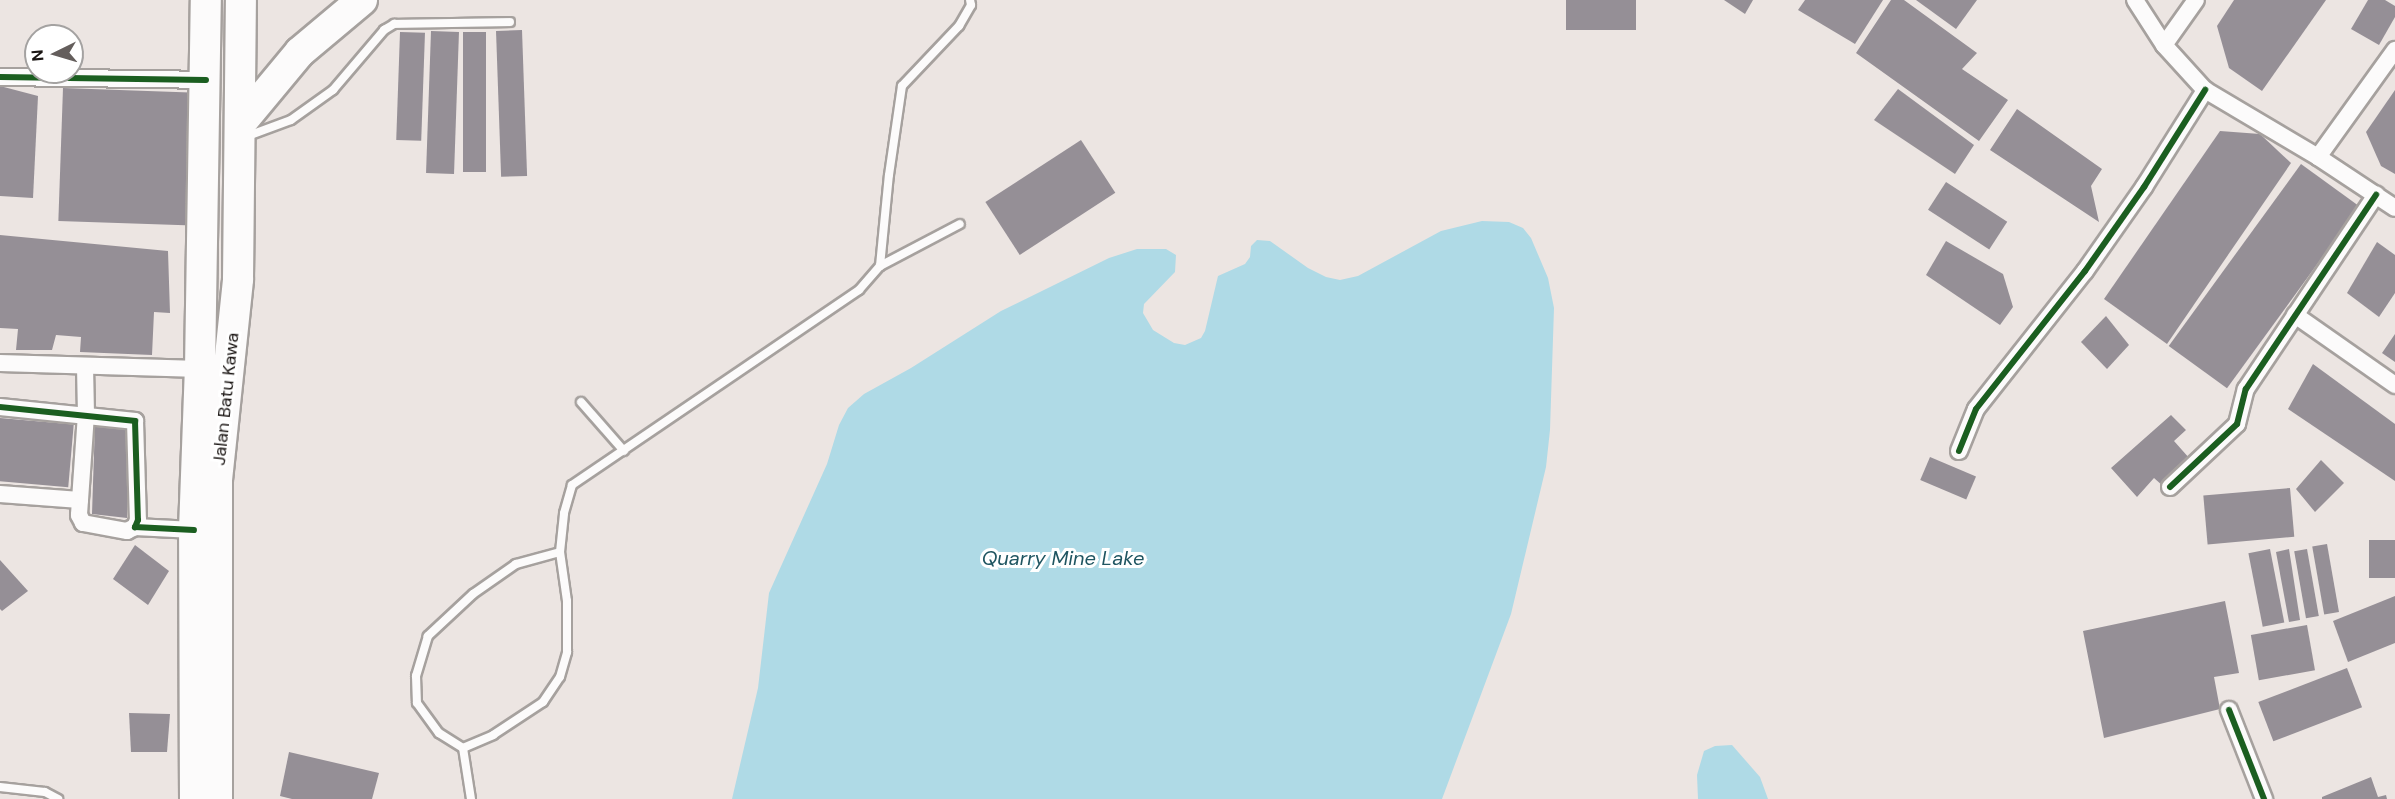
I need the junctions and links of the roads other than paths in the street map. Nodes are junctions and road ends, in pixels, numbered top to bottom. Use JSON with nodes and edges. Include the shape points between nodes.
{"nodes":[{"id":1,"x":206,"y":0,"type":"edge"},
{"id":2,"x":241,"y":0,"type":"edge"},
{"id":3,"x":362,"y":0,"type":"edge"},
{"id":4,"x":970,"y":0,"type":"edge"},
{"id":5,"x":2135,"y":0,"type":"edge"},
{"id":6,"x":2196,"y":0,"type":"edge"},
{"id":7,"x":510,"y":22,"type":"dead end"},
{"id":8,"x":2164,"y":45,"type":"junction"},
{"id":9,"x":2395,"y":50,"type":"edge"},
{"id":10,"x":0,"y":77,"type":"edge"},
{"id":11,"x":206,"y":80,"type":"junction"},
{"id":12,"x":2205,"y":90,"type":"junction"},
{"id":13,"x":241,"y":131,"type":"junction"},
{"id":14,"x":2318,"y":157,"type":"junction"},
{"id":15,"x":2376,"y":195,"type":"junction"},
{"id":16,"x":2395,"y":208,"type":"edge"},
{"id":17,"x":960,"y":224,"type":"dead end"},
{"id":18,"x":880,"y":266,"type":"junction"},
{"id":19,"x":2295,"y":315,"type":"junction"},
{"id":20,"x":0,"y":363,"type":"edge"},
{"id":21,"x":85,"y":368,"type":"junction"},
{"id":22,"x":200,"y":369,"type":"junction"},
{"id":23,"x":2395,"y":385,"type":"edge"},
{"id":24,"x":581,"y":402,"type":"dead end"},
{"id":25,"x":0,"y":407,"type":"edge"},
{"id":26,"x":86,"y":414,"type":"junction"},
{"id":27,"x":1959,"y":451,"type":"dead end"},
{"id":28,"x":624,"y":452,"type":"junction"},
{"id":29,"x":2170,"y":487,"type":"dead end"},
{"id":30,"x":0,"y":494,"type":"edge"},
{"id":31,"x":80,"y":500,"type":"junction"},
{"id":32,"x":135,"y":527,"type":"junction"},
{"id":33,"x":194,"y":530,"type":"junction"},
{"id":34,"x":560,"y":552,"type":"junction"},
{"id":35,"x":2229,"y":710,"type":"dead end"},
{"id":36,"x":463,"y":748,"type":"junction"},
{"id":37,"x":0,"y":787,"type":"edge"},
{"id":38,"x":58,"y":799,"type":"edge"},
{"id":39,"x":195,"y":799,"type":"edge"},
{"id":40,"x":217,"y":799,"type":"edge"},
{"id":41,"x":471,"y":799,"type":"edge"},
{"id":42,"x":2264,"y":799,"type":"edge"}],
"edges":[{"from":1,"to":11,"type":"highway","name":"Jalan Batu Kawa"},
{"from":2,"to":13,"type":"highway","name":"Jalan Batu Kawa"},
{"from":3,"to":13,"type":"highway","via":[[300,52]]},
{"from":4,"to":18,"type":"lane","via":[[959,26],[902,86]]},
{"from":5,"to":8,"type":"street"},
{"from":6,"to":8,"type":"street"},
{"from":7,"to":13,"type":"lane","via":[[394,24],[384,30],[333,90],[291,120]]},
{"from":8,"to":12,"type":"street"},
{"from":9,"to":14,"type":"street"},
{"from":10,"to":11,"type":"street"},
{"from":11,"to":22,"type":"highway","name":"Jalan Batu Kawa"},
{"from":12,"to":14,"type":"street"},
{"from":12,"to":27,"type":"street","via":[[2091,262],[1976,409]]},
{"from":13,"to":40,"type":"highway","name":"Jalan Batu Kawa","via":[[238,279],[217,480]]},
{"from":14,"to":15,"type":"street"},
{"from":15,"to":16,"type":"street"},
{"from":15,"to":19,"type":"street"},
{"from":17,"to":18,"type":"lane"},
{"from":18,"to":28,"type":"lane","via":[[858,290]]},
{"from":19,"to":23,"type":"street"},
{"from":19,"to":29,"type":"street","via":[[2246,389],[2238,424]]},
{"from":20,"to":21,"type":"street"},
{"from":21,"to":22,"type":"street"},
{"from":21,"to":26,"type":"street"},
{"from":22,"to":33,"type":"highway","name":"Jalan Batu Kawa"},
{"from":24,"to":28,"type":"lane"},
{"from":25,"to":26,"type":"street"},
{"from":26,"to":31,"type":"street"},
{"from":26,"to":32,"type":"street","via":[[135,421]]},
{"from":28,"to":34,"type":"lane","via":[[572,485]]},
{"from":30,"to":31,"type":"street"},
{"from":31,"to":32,"type":"street","via":[[82,523],[127,531]]},
{"from":32,"to":33,"type":"street"},
{"from":33,"to":39,"type":"highway","name":"Jalan Batu Kawa"},
{"from":34,"to":36,"type":"lane","via":[[567,601],[567,652],[560,678],[543,702],[493,735]]},
{"from":34,"to":36,"type":"lane","via":[[516,564],[473,594],[428,636],[417,676],[417,703],[439,733]]},
{"from":35,"to":42,"type":"street"},
{"from":36,"to":41,"type":"lane"},
{"from":37,"to":38,"type":"lane","via":[[45,792]]}]}
